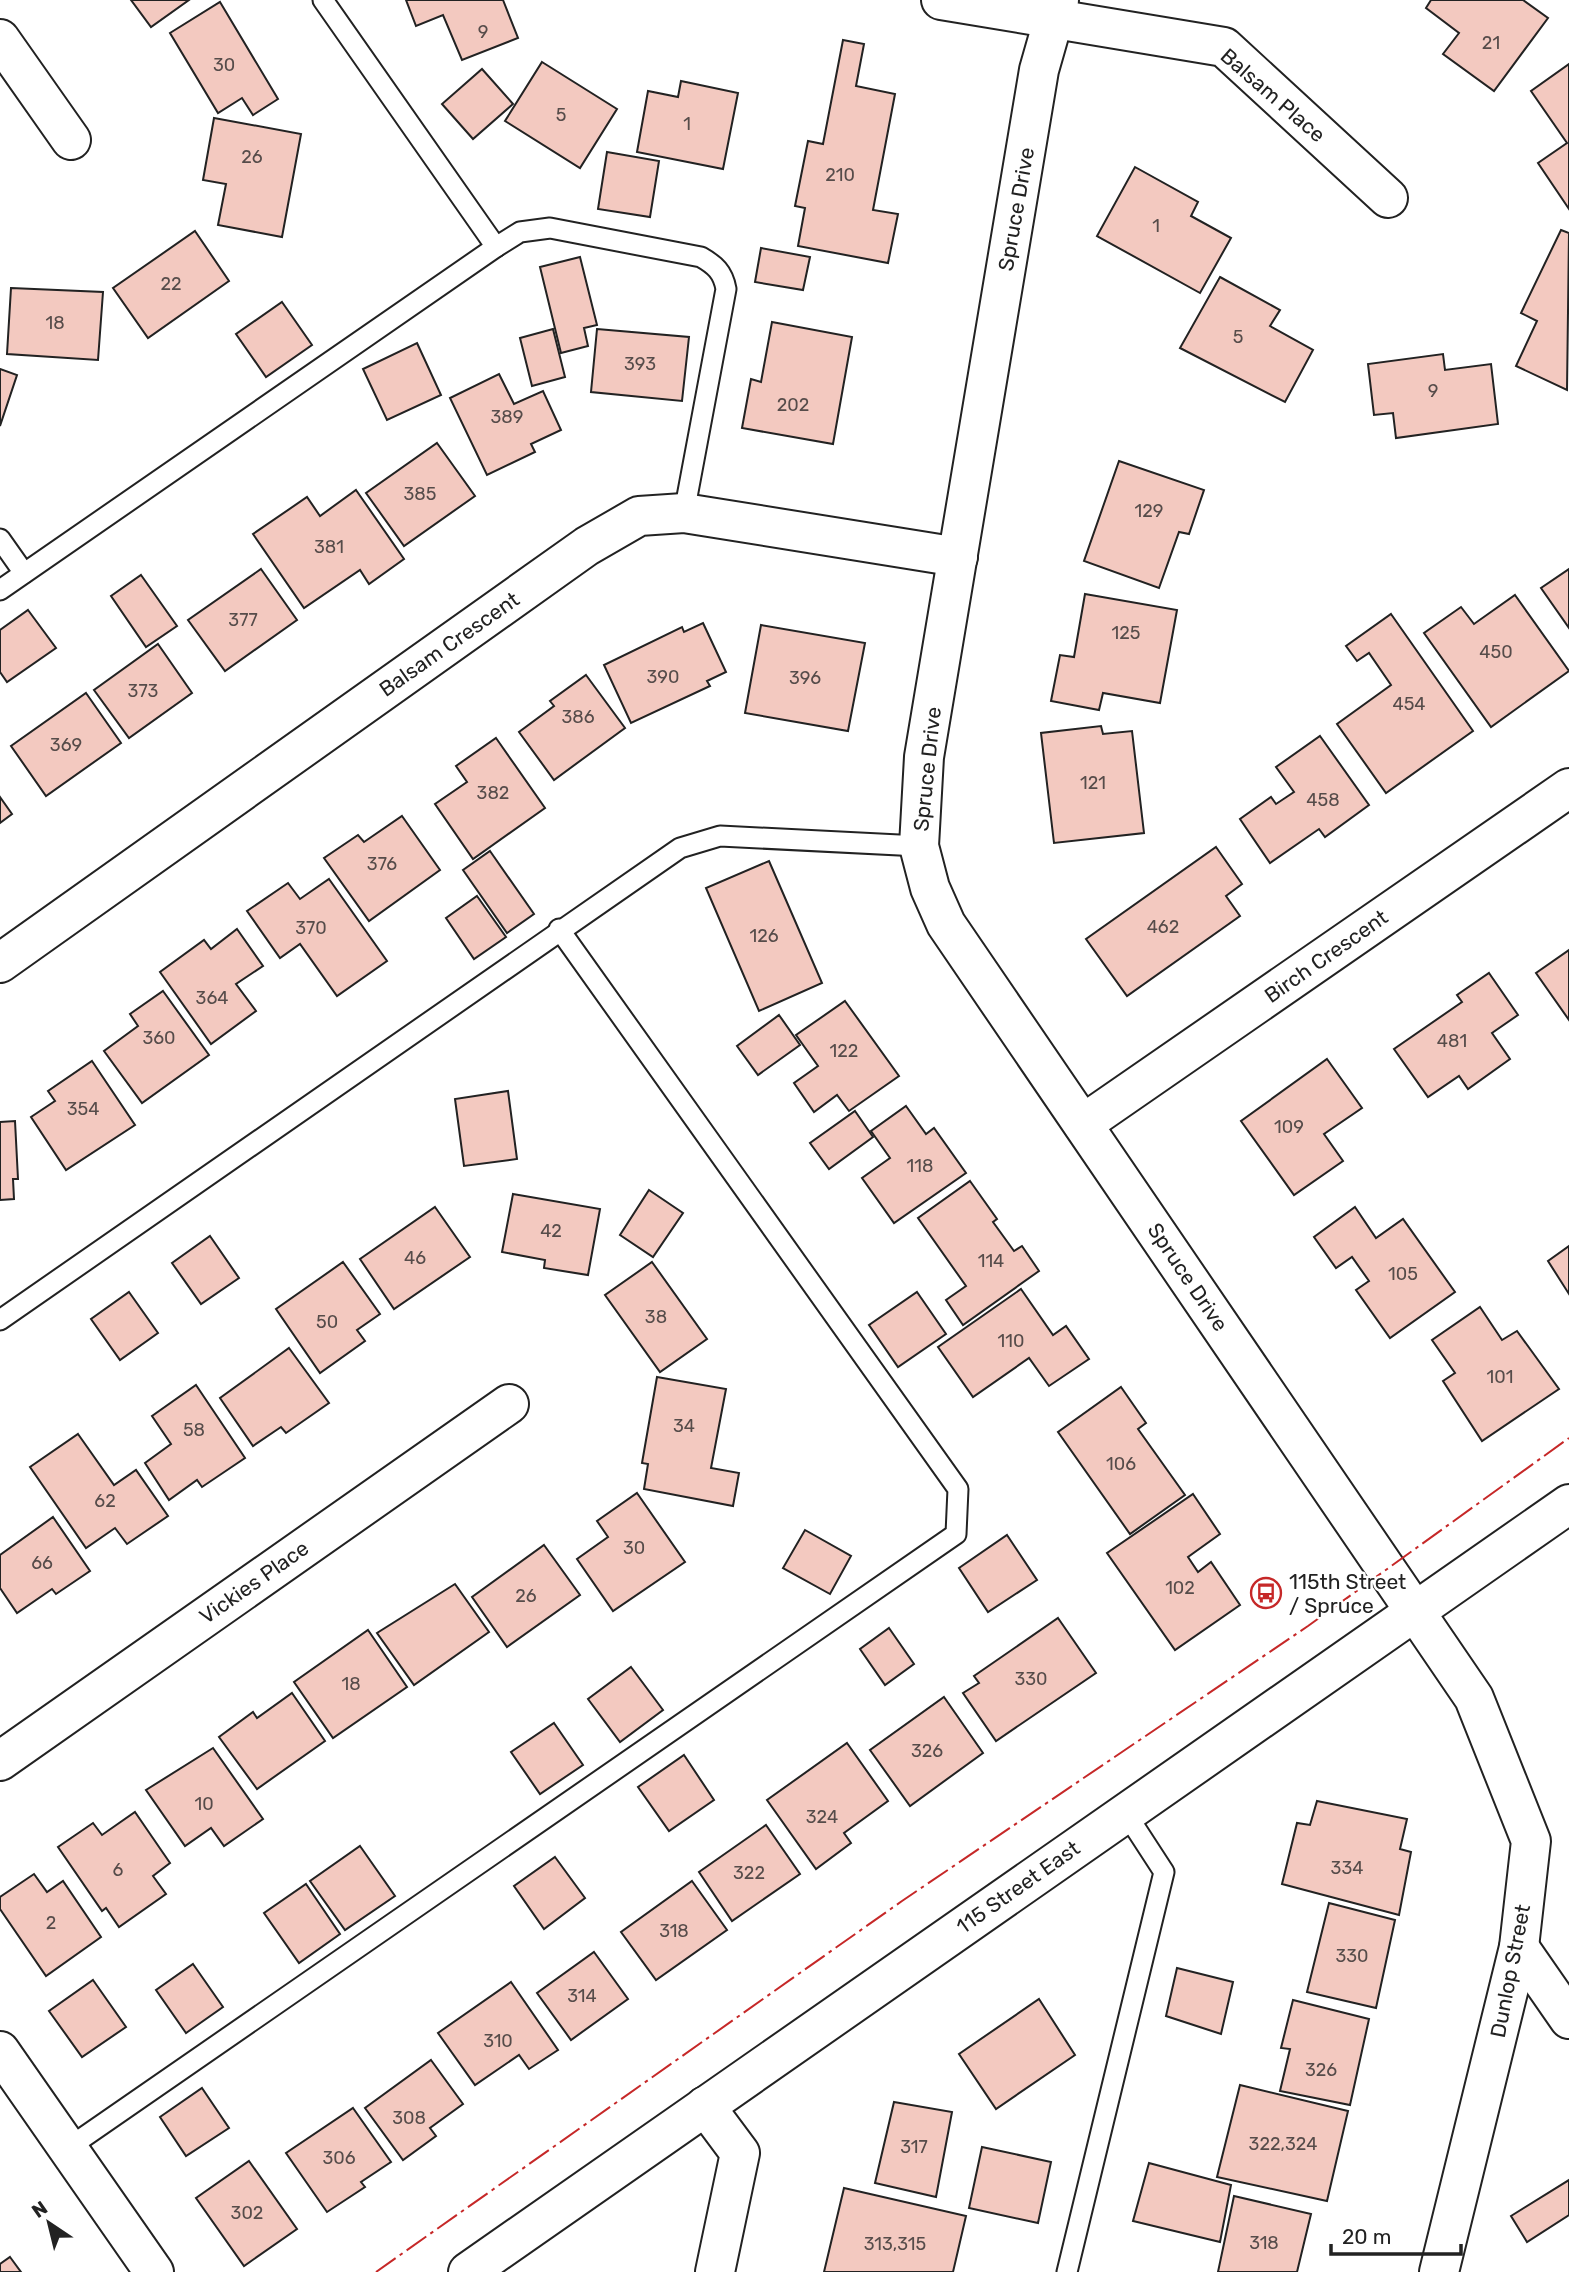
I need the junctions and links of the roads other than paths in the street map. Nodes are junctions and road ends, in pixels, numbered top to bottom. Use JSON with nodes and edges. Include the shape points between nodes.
{"nodes":[{"id":1,"x":323,"y":0,"type":"edge"},
{"id":2,"x":941,"y":0,"type":"edge"},
{"id":3,"x":1057,"y":10,"type":"edge"},
{"id":4,"x":0,"y":39,"type":"edge"},
{"id":5,"x":71,"y":140,"type":"dead end"},
{"id":6,"x":1388,"y":198,"type":"dead end"},
{"id":7,"x":496,"y":247,"type":"junction"},
{"id":8,"x":684,"y":513,"type":"junction"},
{"id":9,"x":0,"y":539,"type":"edge"},
{"id":10,"x":958,"y":557,"type":"junction"},
{"id":11,"x":24,"y":573,"type":"junction"},
{"id":12,"x":0,"y":590,"type":"edge"},
{"id":13,"x":1569,"y":788,"type":"edge"},
{"id":14,"x":919,"y":846,"type":"junction"},
{"id":15,"x":559,"y":929,"type":"junction"},
{"id":16,"x":0,"y":963,"type":"edge"},
{"id":17,"x":1083,"y":1124,"type":"junction"},
{"id":18,"x":0,"y":1320,"type":"edge"},
{"id":19,"x":509,"y":1404,"type":"dead end"},
{"id":20,"x":1569,"y":1504,"type":"edge"},
{"id":21,"x":1415,"y":1609,"type":"junction"},
{"id":22,"x":0,"y":1761,"type":"edge"},
{"id":23,"x":1125,"y":1812,"type":"junction"},
{"id":24,"x":1520,"y":1947,"type":"junction"},
{"id":25,"x":1569,"y":2019,"type":"edge"},
{"id":26,"x":0,"y":2051,"type":"edge"},
{"id":27,"x":705,"y":2106,"type":"junction"},
{"id":28,"x":68,"y":2148,"type":"junction"},
{"id":29,"x":154,"y":2272,"type":"edge"},
{"id":30,"x":468,"y":2272,"type":"edge"},
{"id":31,"x":715,"y":2272,"type":"edge"},
{"id":32,"x":1067,"y":2272,"type":"edge"},
{"id":33,"x":1438,"y":2272,"type":"edge"}],
"edges":[{"from":1,"to":7,"type":"lane"},
{"from":2,"to":3,"type":"street","name":"Balsam Place"},
{"from":3,"to":6,"type":"street","name":"Balsam Place","via":[[1224,47]]},
{"from":3,"to":10,"type":"street","name":"Spruce Drive","via":[[1039,70]]},
{"from":4,"to":5,"type":"street"},
{"from":7,"to":8,"type":"lane","via":[[520,233],[550,228],[701,257],[724,276],[726,289]]},
{"from":7,"to":11,"type":"lane"},
{"from":8,"to":10,"type":"street","name":"Balsam Crescent"},
{"from":8,"to":16,"type":"street","name":"Balsam Crescent","via":[[639,516],[587,546]]},
{"from":9,"to":11,"type":"lane"},
{"from":10,"to":14,"type":"street","name":"Spruce Drive","via":[[924,757]]},
{"from":11,"to":12,"type":"lane"},
{"from":13,"to":17,"type":"street","name":"Birch Crescent"},
{"from":14,"to":15,"type":"lane","via":[[720,836],[699,840]]},
{"from":14,"to":17,"type":"street","name":"Spruce Drive","via":[[946,924]]},
{"from":15,"to":18,"type":"lane"},
{"from":15,"to":28,"type":"lane","via":[[958,1489],[956,1534]]},
{"from":17,"to":21,"type":"street","name":"Spruce Drive"},
{"from":19,"to":22,"type":"street","name":"Vickies Place"},
{"from":20,"to":21,"type":"street","name":"115 Street East"},
{"from":21,"to":23,"type":"street","name":"115 Street East"},
{"from":21,"to":24,"type":"street","name":"Dunlop Street","via":[[1474,1698],[1531,1840]]},
{"from":23,"to":27,"type":"street","name":"115 Street East"},
{"from":23,"to":32,"type":"lane","via":[[1164,1872]]},
{"from":24,"to":25,"type":"street"},
{"from":24,"to":33,"type":"street","name":"Dunlop Street"},
{"from":26,"to":28,"type":"street"},
{"from":27,"to":30,"type":"street","name":"115 Street East"},
{"from":27,"to":31,"type":"street","via":[[740,2153]]},
{"from":28,"to":29,"type":"street"}]}
